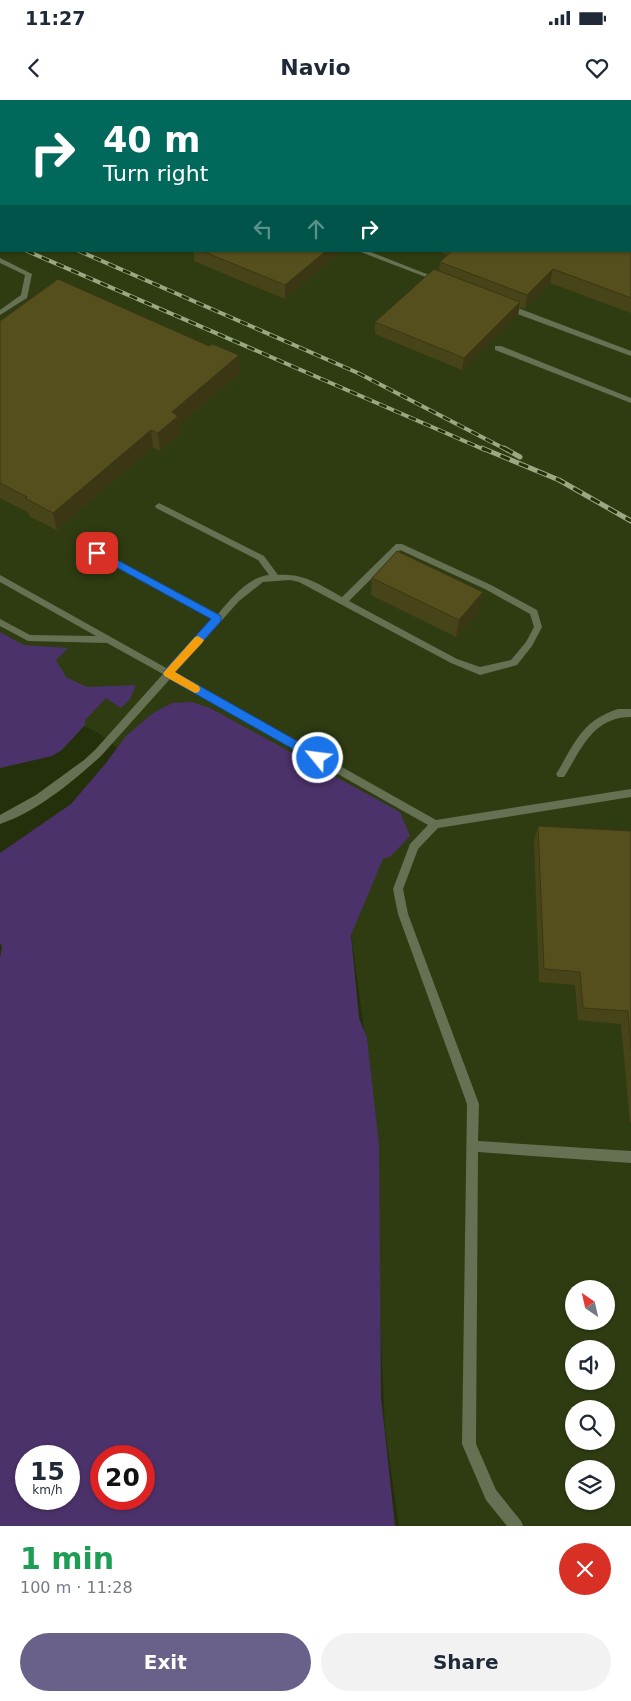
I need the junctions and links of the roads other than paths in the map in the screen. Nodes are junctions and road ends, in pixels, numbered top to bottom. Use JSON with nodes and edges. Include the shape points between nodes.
{"nodes":[{"id":1,"x":365,"y":252,"type":"edge"},
{"id":2,"x":0,"y":260,"type":"edge"},
{"id":3,"x":445,"y":283,"type":"edge"},
{"id":4,"x":501,"y":304,"type":"edge"},
{"id":5,"x":0,"y":313,"type":"edge"},
{"id":6,"x":498,"y":348,"type":"dead end"},
{"id":7,"x":631,"y":354,"type":"edge"},
{"id":8,"x":631,"y":400,"type":"edge"},
{"id":9,"x":159,"y":506,"type":"dead end"},
{"id":10,"x":97,"y":553,"type":"dead end"},
{"id":11,"x":0,"y":578,"type":"edge"},
{"id":12,"x":276,"y":578,"type":"junction"},
{"id":13,"x":344,"y":601,"type":"junction"},
{"id":14,"x":218,"y":618,"type":"junction"},
{"id":15,"x":0,"y":622,"type":"edge"},
{"id":16,"x":106,"y":640,"type":"junction"},
{"id":17,"x":168,"y":673,"type":"junction"},
{"id":18,"x":631,"y":712,"type":"edge"},
{"id":19,"x":561,"y":774,"type":"dead end"},
{"id":20,"x":631,"y":793,"type":"edge"},
{"id":21,"x":0,"y":820,"type":"edge"},
{"id":22,"x":435,"y":824,"type":"junction"},
{"id":23,"x":473,"y":1146,"type":"junction"},
{"id":24,"x":631,"y":1157,"type":"edge"},
{"id":25,"x":516,"y":1526,"type":"edge"}],
"edges":[{"from":1,"to":3,"type":"street"},
{"from":2,"to":5,"type":"street","via":[[29,274],[24,296]]},
{"from":4,"to":7,"type":"street"},
{"from":6,"to":8,"type":"street"},
{"from":9,"to":12,"type":"street","via":[[261,558]]},
{"from":10,"to":14,"type":"street"},
{"from":11,"to":16,"type":"street"},
{"from":12,"to":13,"type":"street","via":[[301,579]]},
{"from":12,"to":14,"type":"street","via":[[261,579]]},
{"from":13,"to":13,"type":"street","via":[[399,546],[534,612],[538,627],[514,663],[480,670],[454,661]]},
{"from":14,"to":17,"type":"street"},
{"from":15,"to":16,"type":"street","via":[[28,638]]},
{"from":16,"to":17,"type":"street"},
{"from":17,"to":21,"type":"street","via":[[79,770]]},
{"from":17,"to":22,"type":"street"},
{"from":18,"to":19,"type":"street","via":[[601,717]]},
{"from":20,"to":22,"type":"street"},
{"from":22,"to":23,"type":"street","via":[[414,847],[398,888],[404,914],[474,1104]]},
{"from":23,"to":24,"type":"street"},
{"from":23,"to":25,"type":"street","via":[[469,1444],[491,1495]]}]}
